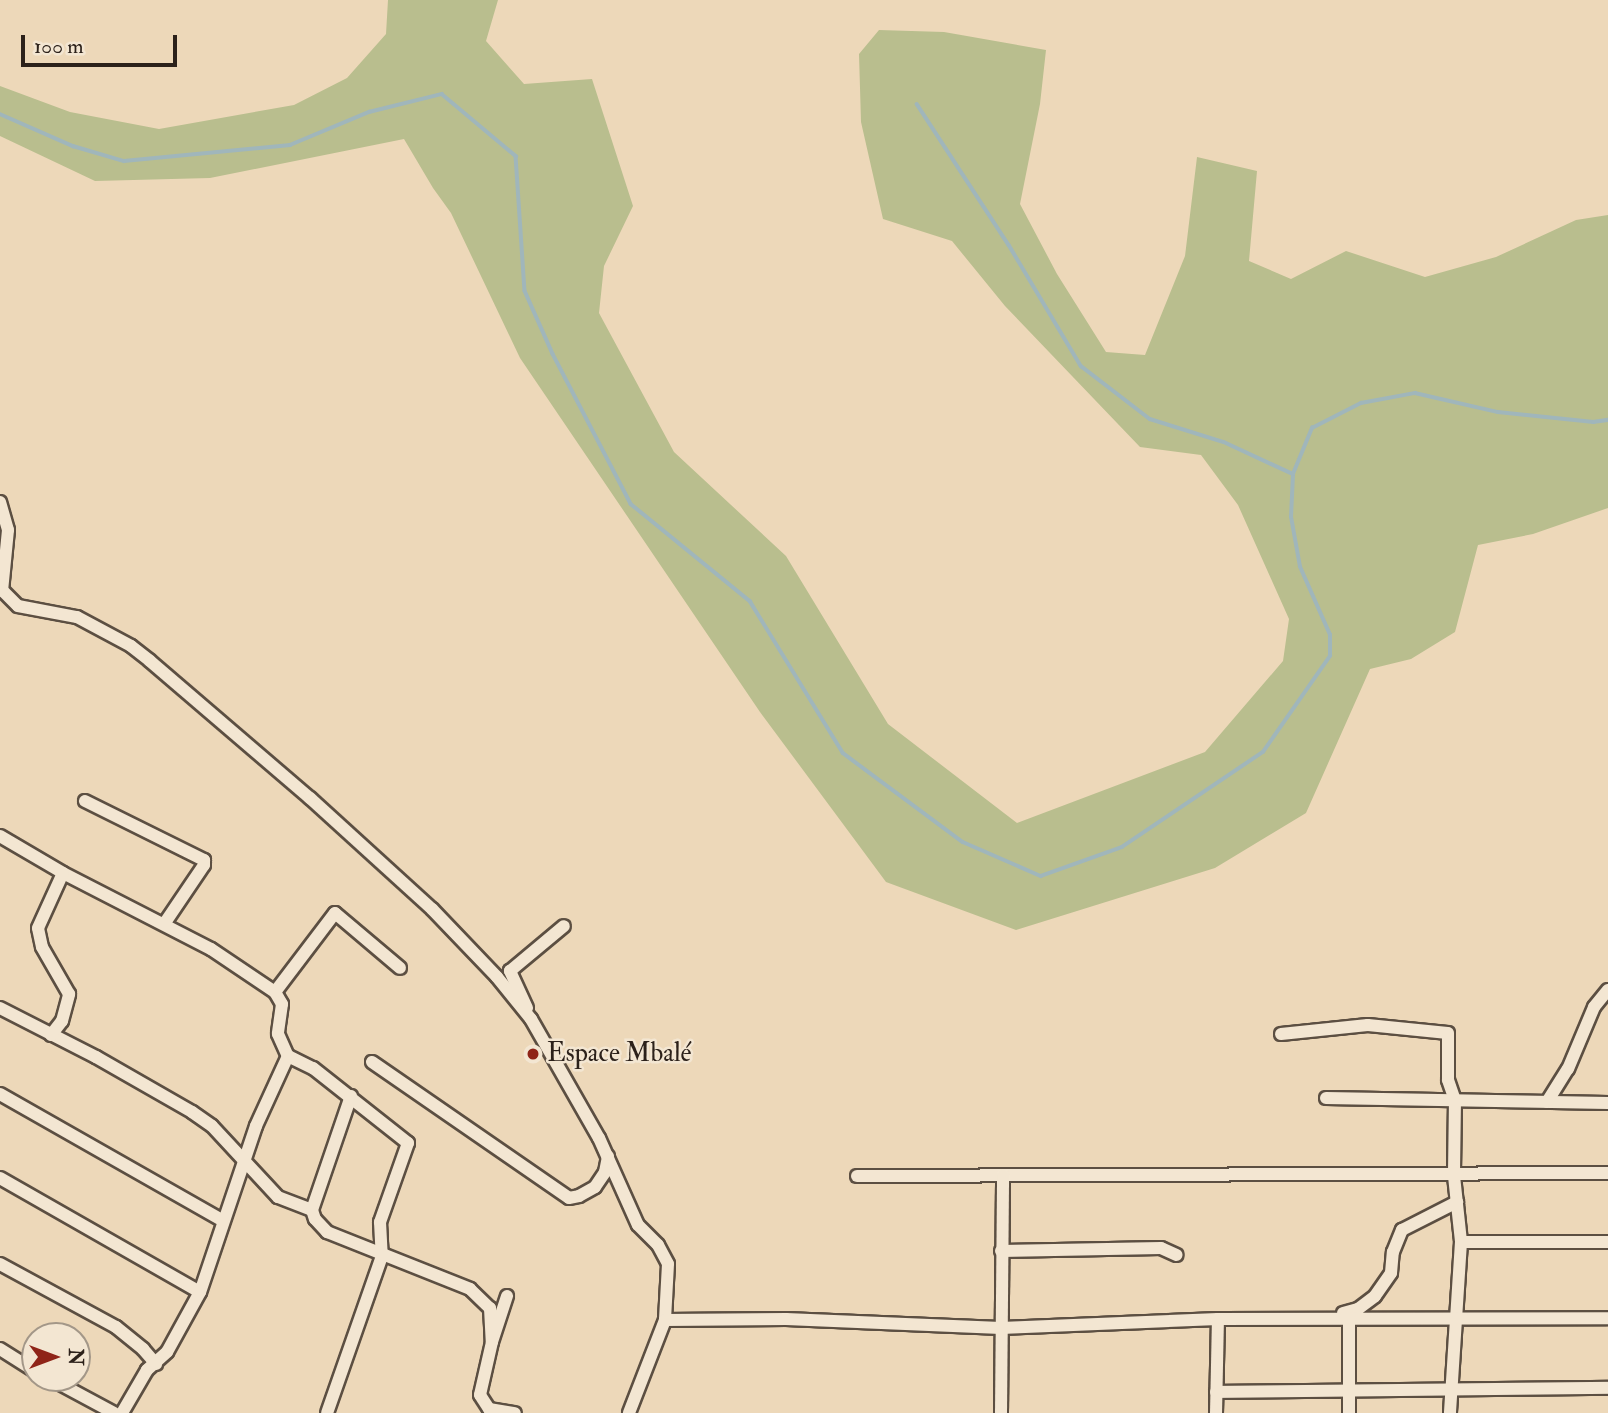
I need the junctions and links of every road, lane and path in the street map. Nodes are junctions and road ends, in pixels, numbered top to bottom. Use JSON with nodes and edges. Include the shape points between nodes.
{"nodes":[{"id":1,"x":0,"y":502,"type":"edge"},
{"id":2,"x":1,"y":589,"type":"edge"},
{"id":3,"x":85,"y":801,"type":"dead end"},
{"id":4,"x":0,"y":836,"type":"edge"},
{"id":5,"x":62,"y":873,"type":"junction"},
{"id":6,"x":164,"y":924,"type":"junction"},
{"id":7,"x":564,"y":926,"type":"dead end"},
{"id":8,"x":400,"y":968,"type":"dead end"},
{"id":9,"x":1608,"y":990,"type":"edge"},
{"id":10,"x":275,"y":992,"type":"junction"},
{"id":11,"x":0,"y":1008,"type":"edge"},
{"id":12,"x":531,"y":1018,"type":"junction"},
{"id":13,"x":1281,"y":1034,"type":"dead end"},
{"id":14,"x":51,"y":1035,"type":"junction"},
{"id":15,"x":288,"y":1056,"type":"junction"},
{"id":16,"x":372,"y":1062,"type":"dead end"},
{"id":17,"x":0,"y":1094,"type":"edge"},
{"id":18,"x":351,"y":1096,"type":"junction"},
{"id":19,"x":1326,"y":1098,"type":"dead end"},
{"id":20,"x":1455,"y":1100,"type":"junction"},
{"id":21,"x":1547,"y":1102,"type":"junction"},
{"id":22,"x":1608,"y":1103,"type":"edge"},
{"id":23,"x":608,"y":1156,"type":"junction"},
{"id":24,"x":244,"y":1159,"type":"junction"},
{"id":25,"x":1608,"y":1173,"type":"edge"},
{"id":26,"x":1003,"y":1175,"type":"junction"},
{"id":27,"x":857,"y":1176,"type":"dead end"},
{"id":28,"x":1454,"y":1176,"type":"junction"},
{"id":29,"x":0,"y":1178,"type":"edge"},
{"id":30,"x":1457,"y":1202,"type":"junction"},
{"id":31,"x":312,"y":1210,"type":"junction"},
{"id":32,"x":222,"y":1220,"type":"junction"},
{"id":33,"x":1461,"y":1242,"type":"junction"},
{"id":34,"x":1608,"y":1242,"type":"edge"},
{"id":35,"x":1001,"y":1251,"type":"junction"},
{"id":36,"x":1177,"y":1255,"type":"dead end"},
{"id":37,"x":382,"y":1256,"type":"junction"},
{"id":38,"x":0,"y":1264,"type":"edge"},
{"id":39,"x":200,"y":1292,"type":"junction"},
{"id":40,"x":507,"y":1296,"type":"dead end"},
{"id":41,"x":1327,"y":1318,"type":"junction"},
{"id":42,"x":1349,"y":1318,"type":"junction"},
{"id":43,"x":1457,"y":1318,"type":"junction"},
{"id":44,"x":1608,"y":1318,"type":"edge"},
{"id":45,"x":1218,"y":1319,"type":"junction"},
{"id":46,"x":665,"y":1320,"type":"junction"},
{"id":47,"x":1001,"y":1328,"type":"junction"},
{"id":48,"x":492,"y":1342,"type":"junction"},
{"id":49,"x":0,"y":1349,"type":"edge"},
{"id":50,"x":21,"y":1362,"type":"edge"},
{"id":51,"x":156,"y":1364,"type":"junction"},
{"id":52,"x":1608,"y":1388,"type":"edge"},
{"id":53,"x":1349,"y":1389,"type":"junction"},
{"id":54,"x":1452,"y":1391,"type":"junction"},
{"id":55,"x":75,"y":1392,"type":"edge"},
{"id":56,"x":1216,"y":1392,"type":"junction"},
{"id":57,"x":114,"y":1413,"type":"edge"},
{"id":58,"x":122,"y":1413,"type":"edge"},
{"id":59,"x":327,"y":1413,"type":"edge"},
{"id":60,"x":515,"y":1413,"type":"edge"},
{"id":61,"x":629,"y":1413,"type":"edge"},
{"id":62,"x":1001,"y":1413,"type":"edge"},
{"id":63,"x":1216,"y":1413,"type":"edge"},
{"id":64,"x":1349,"y":1413,"type":"edge"},
{"id":65,"x":1450,"y":1413,"type":"edge"}],
"edges":[{"from":1,"to":2,"type":"street","via":[[8,530]]},
{"from":2,"to":12,"type":"street","via":[[18,606],[87,621],[150,661],[432,909]]},
{"from":3,"to":6,"type":"street","via":[[204,860]]},
{"from":4,"to":5,"type":"street"},
{"from":5,"to":6,"type":"street"},
{"from":5,"to":14,"type":"street","via":[[38,928],[42,947],[69,994],[62,1021]]},
{"from":6,"to":10,"type":"street"},
{"from":7,"to":12,"type":"street","via":[[510,971]]},
{"from":8,"to":10,"type":"street","via":[[335,913]]},
{"from":9,"to":21,"type":"street","via":[[1594,1007],[1568,1069]]},
{"from":10,"to":15,"type":"street","via":[[283,1008],[278,1034]]},
{"from":11,"to":14,"type":"street"},
{"from":12,"to":23,"type":"street"},
{"from":13,"to":20,"type":"street","via":[[1368,1026],[1447,1032],[1448,1080]]},
{"from":14,"to":24,"type":"street","via":[[192,1112]]},
{"from":15,"to":18,"type":"street"},
{"from":15,"to":24,"type":"street"},
{"from":16,"to":23,"type":"street","via":[[569,1198],[595,1187]]},
{"from":17,"to":32,"type":"street"},
{"from":18,"to":31,"type":"street"},
{"from":18,"to":37,"type":"street","via":[[408,1143],[380,1222]]},
{"from":19,"to":20,"type":"street"},
{"from":20,"to":21,"type":"street"},
{"from":20,"to":28,"type":"street"},
{"from":21,"to":22,"type":"street"},
{"from":23,"to":46,"type":"street","via":[[638,1225],[658,1245],[668,1264]]},
{"from":24,"to":31,"type":"street","via":[[283,1200]]},
{"from":24,"to":32,"type":"street"},
{"from":25,"to":28,"type":"street"},
{"from":26,"to":27,"type":"street"},
{"from":26,"to":28,"type":"street"},
{"from":26,"to":35,"type":"street"},
{"from":28,"to":30,"type":"street"},
{"from":29,"to":39,"type":"street"},
{"from":30,"to":33,"type":"street"},
{"from":30,"to":41,"type":"street","via":[[1402,1230],[1391,1273],[1375,1296],[1358,1309]]},
{"from":31,"to":37,"type":"street","via":[[327,1232]]},
{"from":32,"to":39,"type":"street"},
{"from":33,"to":34,"type":"street"},
{"from":33,"to":43,"type":"street"},
{"from":35,"to":36,"type":"street","via":[[1161,1248]]},
{"from":35,"to":47,"type":"street"},
{"from":37,"to":48,"type":"street","via":[[478,1295],[490,1308]]},
{"from":37,"to":59,"type":"street"},
{"from":38,"to":51,"type":"street","via":[[116,1327]]},
{"from":39,"to":51,"type":"street"},
{"from":40,"to":48,"type":"street"},
{"from":41,"to":42,"type":"street"},
{"from":41,"to":45,"type":"street"},
{"from":42,"to":43,"type":"street"},
{"from":42,"to":53,"type":"street"},
{"from":43,"to":44,"type":"street"},
{"from":43,"to":54,"type":"street"},
{"from":45,"to":47,"type":"street"},
{"from":45,"to":56,"type":"street"},
{"from":46,"to":47,"type":"street","via":[[786,1319]]},
{"from":46,"to":61,"type":"street"},
{"from":47,"to":62,"type":"street"},
{"from":48,"to":60,"type":"street","via":[[480,1395],[489,1409]]},
{"from":49,"to":50,"type":"street"},
{"from":51,"to":58,"type":"street","via":[[147,1370]]},
{"from":52,"to":54,"type":"street"},
{"from":53,"to":54,"type":"street"},
{"from":53,"to":56,"type":"street"},
{"from":53,"to":64,"type":"street"},
{"from":54,"to":65,"type":"street"},
{"from":55,"to":57,"type":"street"},
{"from":56,"to":63,"type":"street"}]}
